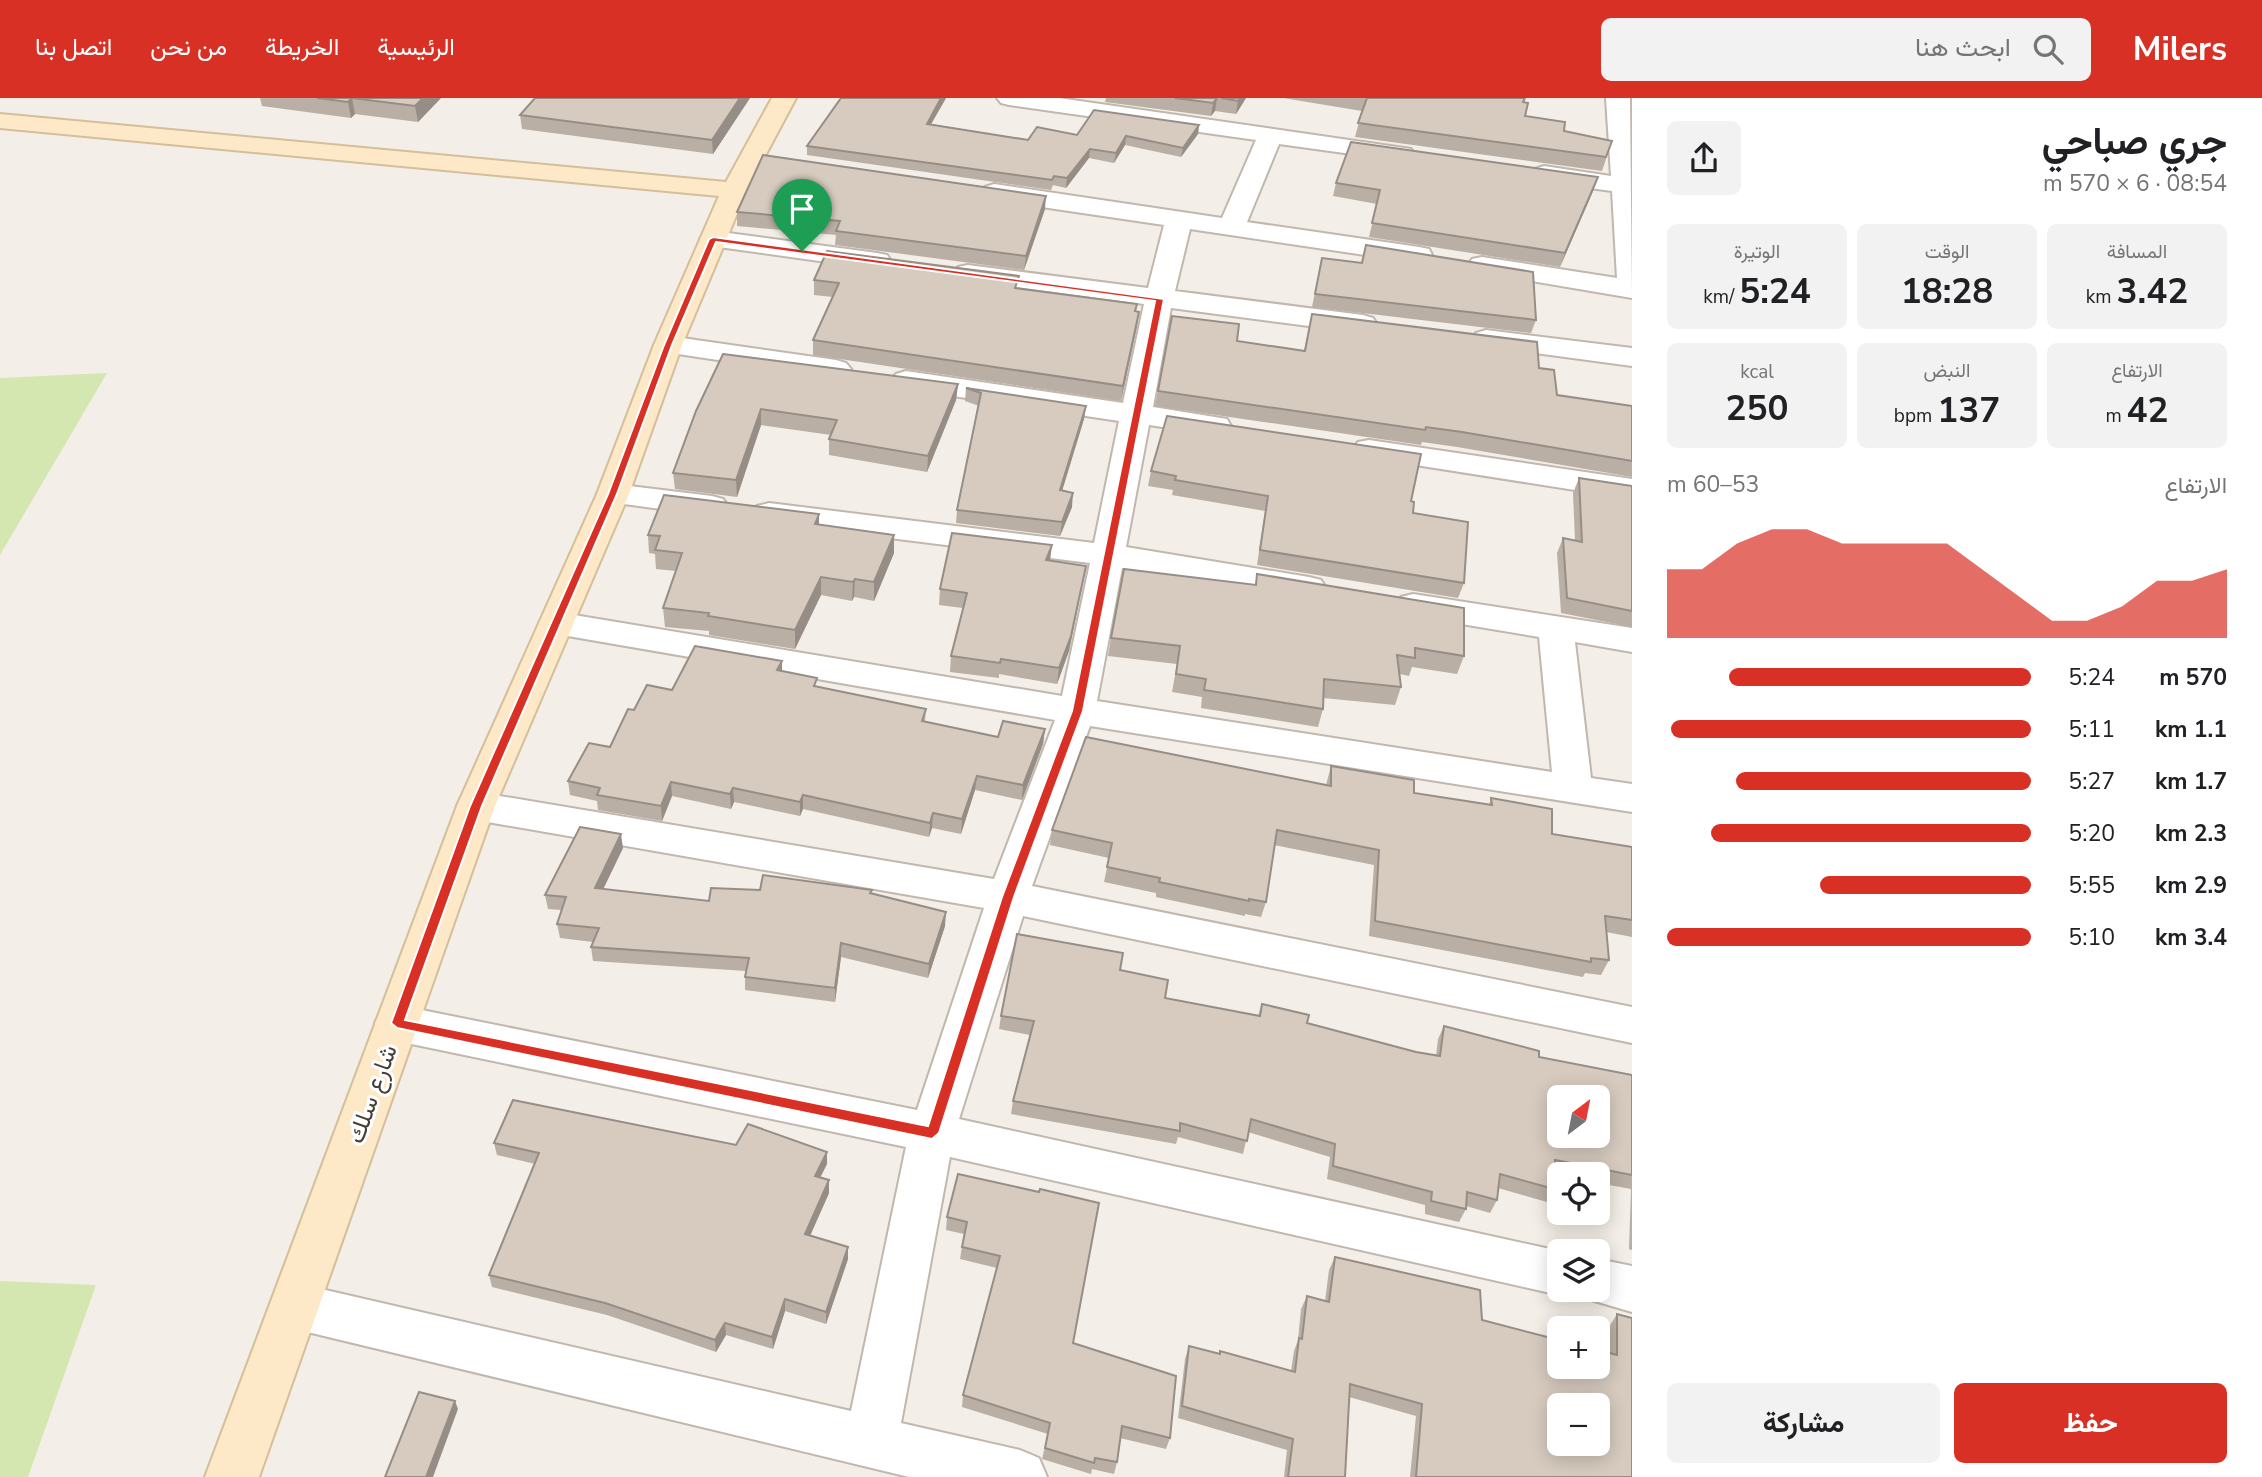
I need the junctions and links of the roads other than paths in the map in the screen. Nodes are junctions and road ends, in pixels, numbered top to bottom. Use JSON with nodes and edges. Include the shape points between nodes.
{"nodes":[{"id":1,"x":784,"y":98,"type":"edge"},
{"id":2,"x":1009,"y":98,"type":"edge"},
{"id":3,"x":1618,"y":98,"type":"edge"},
{"id":4,"x":1087,"y":104,"type":"edge"},
{"id":5,"x":0,"y":121,"type":"edge"},
{"id":6,"x":1270,"y":136,"type":"junction"},
{"id":7,"x":1420,"y":157,"type":"edge"},
{"id":8,"x":1516,"y":170,"type":"edge"},
{"id":9,"x":1629,"y":186,"type":"edge"},
{"id":10,"x":973,"y":189,"type":"edge"},
{"id":11,"x":734,"y":190,"type":"junction"},
{"id":12,"x":1179,"y":219,"type":"junction"},
{"id":13,"x":1232,"y":226,"type":"junction"},
{"id":14,"x":713,"y":239,"type":"junction"},
{"id":15,"x":902,"y":264,"type":"edge"},
{"id":16,"x":943,"y":270,"type":"edge"},
{"id":17,"x":1632,"y":289,"type":"edge"},
{"id":18,"x":1159,"y":299,"type":"junction"},
{"id":19,"x":1389,"y":327,"type":"edge"},
{"id":20,"x":1457,"y":336,"type":"edge"},
{"id":21,"x":668,"y":345,"type":"junction"},
{"id":22,"x":1632,"y":357,"type":"edge"},
{"id":23,"x":1136,"y":414,"type":"junction"},
{"id":24,"x":1246,"y":431,"type":"edge"},
{"id":25,"x":1343,"y":445,"type":"edge"},
{"id":26,"x":1632,"y":489,"type":"edge"},
{"id":27,"x":612,"y":494,"type":"junction"},
{"id":28,"x":1108,"y":555,"type":"junction"},
{"id":29,"x":1339,"y":593,"type":"edge"},
{"id":30,"x":1380,"y":600,"type":"edge"},
{"id":31,"x":556,"y":623,"type":"junction"},
{"id":32,"x":1556,"y":629,"type":"junction"},
{"id":33,"x":1632,"y":640,"type":"edge"},
{"id":34,"x":1077,"y":711,"type":"junction"},
{"id":35,"x":1573,"y":789,"type":"junction"},
{"id":36,"x":1632,"y":798,"type":"edge"},
{"id":37,"x":476,"y":806,"type":"junction"},
{"id":38,"x":1008,"y":897,"type":"junction"},
{"id":39,"x":397,"y":1023,"type":"junction"},
{"id":40,"x":1632,"y":1025,"type":"edge"},
{"id":41,"x":932,"y":1133,"type":"junction"},
{"id":42,"x":1547,"y":1270,"type":"edge"},
{"id":43,"x":1610,"y":1284,"type":"edge"},
{"id":44,"x":1632,"y":1289,"type":"edge"},
{"id":45,"x":295,"y":1306,"type":"junction"},
{"id":46,"x":871,"y":1440,"type":"junction"},
{"id":47,"x":232,"y":1477,"type":"edge"},
{"id":48,"x":1020,"y":1477,"type":"edge"}],
"edges":[{"from":1,"to":11,"type":"street","name":"شارع سلك","via":[[767,158]]},
{"from":2,"to":4,"type":"street"},
{"from":3,"to":9,"type":"street"},
{"from":4,"to":6,"type":"street"},
{"from":5,"to":11,"type":"street"},
{"from":6,"to":7,"type":"street"},
{"from":6,"to":13,"type":"street"},
{"from":8,"to":9,"type":"street"},
{"from":9,"to":17,"type":"street"},
{"from":10,"to":12,"type":"street"},
{"from":11,"to":14,"type":"street","name":"شارع سلك"},
{"from":12,"to":13,"type":"street"},
{"from":12,"to":18,"type":"street"},
{"from":13,"to":17,"type":"street"},
{"from":14,"to":15,"type":"street"},
{"from":14,"to":21,"type":"street","name":"شارع سلك"},
{"from":16,"to":18,"type":"street"},
{"from":18,"to":19,"type":"street"},
{"from":18,"to":23,"type":"street"},
{"from":20,"to":22,"type":"street"},
{"from":21,"to":23,"type":"street"},
{"from":21,"to":27,"type":"street","name":"شارع سلك"},
{"from":23,"to":24,"type":"street"},
{"from":23,"to":28,"type":"street"},
{"from":25,"to":26,"type":"street"},
{"from":27,"to":28,"type":"street"},
{"from":27,"to":31,"type":"street","name":"شارع سلك"},
{"from":28,"to":29,"type":"street"},
{"from":28,"to":34,"type":"street"},
{"from":30,"to":32,"type":"street"},
{"from":31,"to":34,"type":"street"},
{"from":31,"to":37,"type":"street","name":"شارع سلك"},
{"from":32,"to":33,"type":"street"},
{"from":32,"to":35,"type":"street"},
{"from":34,"to":35,"type":"street"},
{"from":34,"to":38,"type":"street"},
{"from":35,"to":36,"type":"street"},
{"from":37,"to":38,"type":"street"},
{"from":37,"to":39,"type":"street","name":"شارع سلك"},
{"from":38,"to":40,"type":"street"},
{"from":38,"to":41,"type":"street"},
{"from":39,"to":41,"type":"street"},
{"from":39,"to":45,"type":"street","name":"شارع سلك"},
{"from":41,"to":42,"type":"street"},
{"from":41,"to":46,"type":"street"},
{"from":43,"to":44,"type":"street"},
{"from":45,"to":46,"type":"street"},
{"from":45,"to":47,"type":"street","name":"شارع سلك"},
{"from":46,"to":48,"type":"street"}]}
